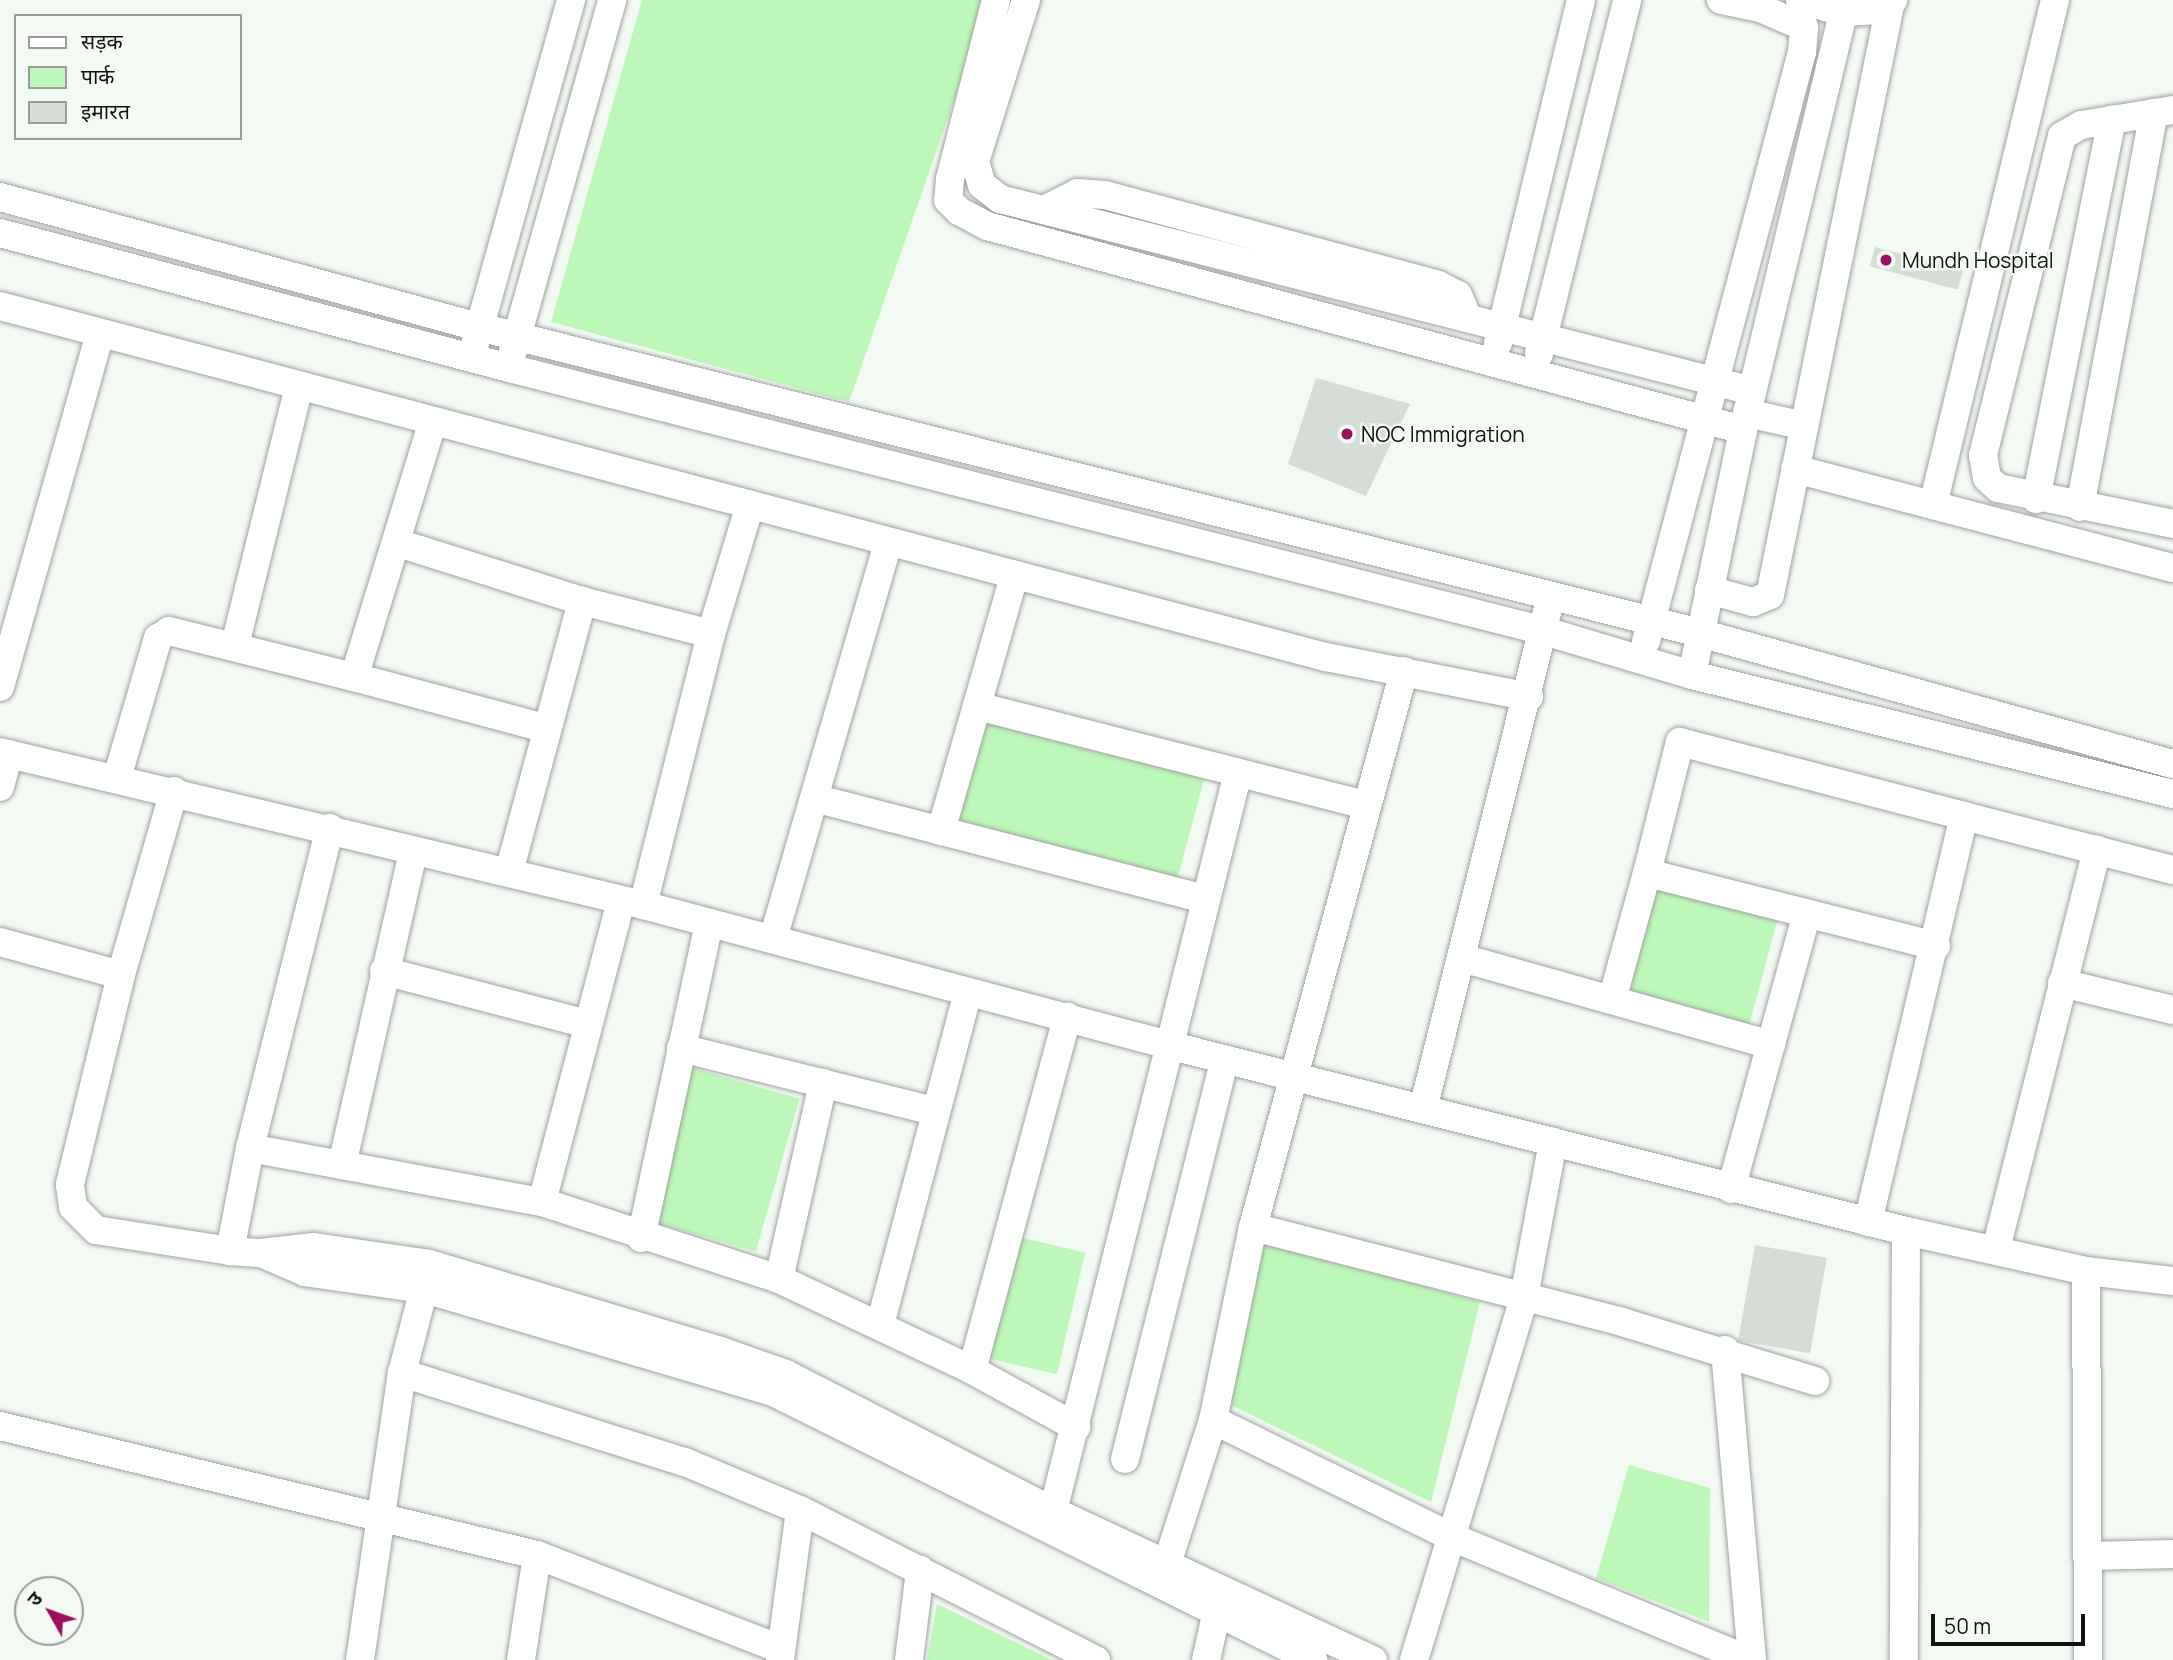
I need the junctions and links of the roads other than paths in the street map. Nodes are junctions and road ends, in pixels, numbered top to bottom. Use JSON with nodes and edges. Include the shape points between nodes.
{"nodes":[{"id":1,"x":572,"y":0,"type":"edge"},
{"id":2,"x":612,"y":0,"type":"edge"},
{"id":3,"x":996,"y":0,"type":"edge"},
{"id":4,"x":1026,"y":0,"type":"edge"},
{"id":5,"x":1581,"y":0,"type":"edge"},
{"id":6,"x":1628,"y":0,"type":"edge"},
{"id":7,"x":1721,"y":0,"type":"edge"},
{"id":8,"x":2056,"y":0,"type":"edge"},
{"id":9,"x":1892,"y":3,"type":"edge"},
{"id":10,"x":1843,"y":12,"type":"junction"},
{"id":11,"x":1802,"y":13,"type":"edge"},
{"id":12,"x":2164,"y":111,"type":"edge"},
{"id":13,"x":2112,"y":120,"type":"junction"},
{"id":14,"x":982,"y":186,"type":"junction"},
{"id":15,"x":0,"y":198,"type":"edge"},
{"id":16,"x":948,"y":199,"type":"junction"},
{"id":17,"x":508,"y":219,"type":"junction"},
{"id":18,"x":550,"y":223,"type":"junction"},
{"id":19,"x":0,"y":233,"type":"edge"},
{"id":20,"x":0,"y":306,"type":"edge"},
{"id":21,"x":479,"y":327,"type":"junction"},
{"id":22,"x":1503,"y":327,"type":"junction"},
{"id":23,"x":100,"y":334,"type":"junction"},
{"id":24,"x":518,"y":336,"type":"junction"},
{"id":25,"x":1544,"y":338,"type":"junction"},
{"id":26,"x":471,"y":357,"type":"junction"},
{"id":27,"x":1492,"y":362,"type":"junction"},
{"id":28,"x":509,"y":368,"type":"junction"},
{"id":29,"x":1533,"y":374,"type":"junction"},
{"id":30,"x":1714,"y":383,"type":"junction"},
{"id":31,"x":299,"y":387,"type":"junction"},
{"id":32,"x":1747,"y":411,"type":"junction"},
{"id":33,"x":1704,"y":423,"type":"junction"},
{"id":34,"x":432,"y":424,"type":"junction"},
{"id":35,"x":1804,"y":426,"type":"junction"},
{"id":36,"x":1796,"y":469,"type":"junction"},
{"id":37,"x":2036,"y":499,"type":"junction"},
{"id":38,"x":750,"y":505,"type":"junction"},
{"id":39,"x":1933,"y":505,"type":"junction"},
{"id":40,"x":2080,"y":507,"type":"junction"},
{"id":41,"x":2173,"y":524,"type":"edge"},
{"id":42,"x":398,"y":543,"type":"junction"},
{"id":43,"x":888,"y":544,"type":"junction"},
{"id":44,"x":2173,"y":568,"type":"edge"},
{"id":45,"x":1014,"y":577,"type":"junction"},
{"id":46,"x":1709,"y":590,"type":"junction"},
{"id":47,"x":1551,"y":598,"type":"junction"},
{"id":48,"x":582,"y":601,"type":"junction"},
{"id":49,"x":1650,"y":624,"type":"junction"},
{"id":50,"x":1541,"y":630,"type":"junction"},
{"id":51,"x":711,"y":634,"type":"junction"},
{"id":52,"x":1700,"y":634,"type":"junction"},
{"id":53,"x":235,"y":645,"type":"junction"},
{"id":54,"x":1640,"y":662,"type":"junction"},
{"id":55,"x":1404,"y":671,"type":"junction"},
{"id":56,"x":1692,"y":675,"type":"junction"},
{"id":57,"x":354,"y":677,"type":"junction"},
{"id":58,"x":0,"y":687,"type":"edge"},
{"id":59,"x":1529,"y":697,"type":"junction"},
{"id":60,"x":977,"y":706,"type":"junction"},
{"id":61,"x":545,"y":728,"type":"junction"},
{"id":62,"x":5,"y":753,"type":"edge"},
{"id":63,"x":2173,"y":764,"type":"edge"},
{"id":64,"x":1238,"y":773,"type":"junction"},
{"id":65,"x":117,"y":778,"type":"junction"},
{"id":66,"x":0,"y":787,"type":"edge"},
{"id":67,"x":174,"y":791,"type":"junction"},
{"id":68,"x":2173,"y":794,"type":"edge"},
{"id":69,"x":814,"y":797,"type":"junction"},
{"id":70,"x":1366,"y":805,"type":"junction"},
{"id":71,"x":1964,"y":816,"type":"junction"},
{"id":72,"x":330,"y":828,"type":"junction"},
{"id":73,"x":941,"y":831,"type":"junction"},
{"id":74,"x":2096,"y":850,"type":"junction"},
{"id":75,"x":413,"y":852,"type":"junction"},
{"id":76,"x":2173,"y":870,"type":"edge"},
{"id":77,"x":509,"y":872,"type":"junction"},
{"id":78,"x":1647,"y":873,"type":"junction"},
{"id":79,"x":1205,"y":899,"type":"junction"},
{"id":80,"x":632,"y":903,"type":"junction"},
{"id":81,"x":1807,"y":916,"type":"junction"},
{"id":82,"x":709,"y":923,"type":"junction"},
{"id":83,"x":773,"y":939,"type":"junction"},
{"id":84,"x":0,"y":942,"type":"edge"},
{"id":85,"x":1936,"y":946,"type":"junction"},
{"id":86,"x":1462,"y":958,"type":"junction"},
{"id":87,"x":384,"y":971,"type":"junction"},
{"id":88,"x":121,"y":975,"type":"junction"},
{"id":89,"x":2062,"y":983,"type":"junction"},
{"id":90,"x":968,"y":992,"type":"junction"},
{"id":91,"x":1612,"y":1000,"type":"junction"},
{"id":92,"x":2173,"y":1010,"type":"edge"},
{"id":93,"x":1068,"y":1017,"type":"junction"},
{"id":94,"x":587,"y":1024,"type":"junction"},
{"id":95,"x":1771,"y":1045,"type":"junction"},
{"id":96,"x":1172,"y":1046,"type":"junction"},
{"id":97,"x":681,"y":1048,"type":"junction"},
{"id":98,"x":1225,"y":1059,"type":"junction"},
{"id":99,"x":1296,"y":1076,"type":"junction"},
{"id":100,"x":823,"y":1083,"type":"junction"},
{"id":101,"x":1423,"y":1109,"type":"junction"},
{"id":102,"x":933,"y":1111,"type":"junction"},
{"id":103,"x":1553,"y":1142,"type":"junction"},
{"id":104,"x":250,"y":1149,"type":"junction"},
{"id":105,"x":342,"y":1165,"type":"junction"},
{"id":106,"x":1731,"y":1189,"type":"junction"},
{"id":107,"x":542,"y":1202,"type":"junction"},
{"id":108,"x":1867,"y":1222,"type":"junction"},
{"id":109,"x":1253,"y":1227,"type":"junction"},
{"id":110,"x":1906,"y":1231,"type":"junction"},
{"id":111,"x":641,"y":1238,"type":"junction"},
{"id":112,"x":1996,"y":1249,"type":"junction"},
{"id":113,"x":230,"y":1251,"type":"junction"},
{"id":114,"x":2086,"y":1271,"type":"junction"},
{"id":115,"x":427,"y":1276,"type":"junction"},
{"id":116,"x":779,"y":1279,"type":"junction"},
{"id":117,"x":2173,"y":1281,"type":"edge"},
{"id":118,"x":1524,"y":1297,"type":"junction"},
{"id":119,"x":880,"y":1325,"type":"junction"},
{"id":120,"x":1725,"y":1350,"type":"junction"},
{"id":121,"x":972,"y":1370,"type":"junction"},
{"id":122,"x":402,"y":1373,"type":"junction"},
{"id":123,"x":1815,"y":1381,"type":"dead end"},
{"id":124,"x":1213,"y":1420,"type":"junction"},
{"id":125,"x":0,"y":1426,"type":"edge"},
{"id":126,"x":1076,"y":1427,"type":"junction"},
{"id":127,"x":1125,"y":1459,"type":"dead end"},
{"id":128,"x":800,"y":1510,"type":"junction"},
{"id":129,"x":1053,"y":1511,"type":"junction"},
{"id":130,"x":379,"y":1518,"type":"junction"},
{"id":131,"x":1454,"y":1538,"type":"junction"},
{"id":132,"x":2173,"y":1554,"type":"edge"},
{"id":133,"x":537,"y":1555,"type":"junction"},
{"id":134,"x":2087,"y":1556,"type":"junction"},
{"id":135,"x":1167,"y":1564,"type":"junction"},
{"id":136,"x":920,"y":1570,"type":"junction"},
{"id":137,"x":1219,"y":1602,"type":"junction"},
{"id":138,"x":781,"y":1655,"type":"edge"},
{"id":139,"x":360,"y":1660,"type":"edge"},
{"id":140,"x":521,"y":1660,"type":"edge"},
{"id":141,"x":909,"y":1660,"type":"edge"},
{"id":142,"x":1096,"y":1660,"type":"edge"},
{"id":143,"x":1206,"y":1660,"type":"edge"},
{"id":144,"x":1313,"y":1660,"type":"edge"},
{"id":145,"x":1373,"y":1660,"type":"edge"},
{"id":146,"x":1414,"y":1660,"type":"edge"},
{"id":147,"x":1750,"y":1660,"type":"edge"},
{"id":148,"x":1904,"y":1660,"type":"edge"},
{"id":149,"x":2088,"y":1660,"type":"edge"}],
"edges":[{"from":1,"to":17,"type":"street"},
{"from":2,"to":18,"type":"street"},
{"from":3,"to":16,"type":"street"},
{"from":4,"to":14,"type":"street","via":[[975,162]]},
{"from":5,"to":22,"type":"street"},
{"from":6,"to":25,"type":"street"},
{"from":7,"to":11,"type":"street"},
{"from":8,"to":39,"type":"street"},
{"from":9,"to":10,"type":"street","via":[[1871,12]]},
{"from":9,"to":35,"type":"street"},
{"from":10,"to":11,"type":"street"},
{"from":10,"to":32,"type":"street"},
{"from":11,"to":30,"type":"street","via":[[1802,52]]},
{"from":12,"to":13,"type":"street"},
{"from":12,"to":40,"type":"street"},
{"from":13,"to":37,"type":"street"},
{"from":13,"to":37,"type":"street","via":[[2081,125],[2062,136],[2057,147],[1983,455],[1987,478],[1998,488]]},
{"from":14,"to":16,"type":"street"},
{"from":14,"to":22,"type":"street","via":[[1000,199]]},
{"from":15,"to":21,"type":"street"},
{"from":16,"to":27,"type":"street","via":[[959,211],[987,226]]},
{"from":17,"to":18,"type":"street"},
{"from":17,"to":21,"type":"street"},
{"from":18,"to":24,"type":"street"},
{"from":19,"to":26,"type":"street"},
{"from":20,"to":23,"type":"street"},
{"from":21,"to":24,"type":"street"},
{"from":21,"to":26,"type":"street"},
{"from":22,"to":25,"type":"street"},
{"from":22,"to":27,"type":"street"},
{"from":23,"to":31,"type":"street"},
{"from":23,"to":58,"type":"street"},
{"from":24,"to":28,"type":"street"},
{"from":24,"to":47,"type":"street"},
{"from":25,"to":29,"type":"street"},
{"from":25,"to":30,"type":"street"},
{"from":26,"to":28,"type":"street"},
{"from":27,"to":29,"type":"street"},
{"from":28,"to":50,"type":"street"},
{"from":29,"to":33,"type":"street"},
{"from":30,"to":32,"type":"street"},
{"from":30,"to":33,"type":"street"},
{"from":31,"to":34,"type":"street"},
{"from":31,"to":53,"type":"street"},
{"from":32,"to":33,"type":"street"},
{"from":32,"to":35,"type":"street"},
{"from":32,"to":46,"type":"street"},
{"from":33,"to":49,"type":"street"},
{"from":34,"to":38,"type":"street"},
{"from":34,"to":42,"type":"street"},
{"from":35,"to":36,"type":"street"},
{"from":36,"to":39,"type":"street"},
{"from":36,"to":46,"type":"street","via":[[1769,595],[1753,602]]},
{"from":37,"to":40,"type":"street"},
{"from":38,"to":43,"type":"street"},
{"from":38,"to":51,"type":"street"},
{"from":39,"to":44,"type":"street"},
{"from":40,"to":41,"type":"street"},
{"from":42,"to":48,"type":"street"},
{"from":42,"to":57,"type":"street"},
{"from":43,"to":45,"type":"street"},
{"from":43,"to":69,"type":"street"},
{"from":45,"to":55,"type":"street","via":[[1325,657]]},
{"from":45,"to":60,"type":"street"},
{"from":46,"to":52,"type":"street"},
{"from":47,"to":49,"type":"street"},
{"from":47,"to":50,"type":"street"},
{"from":48,"to":51,"type":"street"},
{"from":48,"to":61,"type":"street"},
{"from":49,"to":52,"type":"street"},
{"from":49,"to":54,"type":"street"},
{"from":50,"to":54,"type":"street"},
{"from":50,"to":59,"type":"street"},
{"from":51,"to":80,"type":"street"},
{"from":52,"to":56,"type":"street"},
{"from":52,"to":63,"type":"street"},
{"from":53,"to":57,"type":"street"},
{"from":53,"to":65,"type":"street","via":[[179,630],[158,638]]},
{"from":54,"to":56,"type":"street"},
{"from":55,"to":59,"type":"street"},
{"from":55,"to":70,"type":"street"},
{"from":56,"to":68,"type":"street"},
{"from":57,"to":61,"type":"street"},
{"from":59,"to":86,"type":"street"},
{"from":60,"to":64,"type":"street"},
{"from":60,"to":73,"type":"street"},
{"from":61,"to":77,"type":"street"},
{"from":62,"to":65,"type":"street"},
{"from":62,"to":66,"type":"street"},
{"from":64,"to":70,"type":"street"},
{"from":64,"to":79,"type":"street"},
{"from":65,"to":67,"type":"street"},
{"from":67,"to":72,"type":"street"},
{"from":67,"to":88,"type":"street"},
{"from":69,"to":73,"type":"street"},
{"from":69,"to":83,"type":"street"},
{"from":70,"to":99,"type":"street"},
{"from":71,"to":74,"type":"street"},
{"from":71,"to":78,"type":"street","via":[[1680,742]]},
{"from":71,"to":85,"type":"street"},
{"from":72,"to":75,"type":"street"},
{"from":72,"to":104,"type":"street"},
{"from":73,"to":79,"type":"street"},
{"from":74,"to":76,"type":"street"},
{"from":74,"to":89,"type":"street"},
{"from":75,"to":77,"type":"street"},
{"from":75,"to":87,"type":"street"},
{"from":77,"to":80,"type":"street"},
{"from":78,"to":81,"type":"street"},
{"from":78,"to":91,"type":"street"},
{"from":79,"to":96,"type":"street"},
{"from":80,"to":82,"type":"street"},
{"from":80,"to":94,"type":"street"},
{"from":81,"to":85,"type":"street"},
{"from":81,"to":95,"type":"street"},
{"from":82,"to":83,"type":"street"},
{"from":82,"to":97,"type":"street"},
{"from":83,"to":90,"type":"street"},
{"from":84,"to":88,"type":"street"},
{"from":85,"to":108,"type":"street"},
{"from":86,"to":91,"type":"street"},
{"from":86,"to":101,"type":"street"},
{"from":87,"to":94,"type":"street"},
{"from":87,"to":105,"type":"street"},
{"from":88,"to":113,"type":"street","via":[[70,1185],[73,1207],[106,1234]]},
{"from":89,"to":92,"type":"street"},
{"from":89,"to":112,"type":"street"},
{"from":90,"to":93,"type":"street"},
{"from":90,"to":102,"type":"street"},
{"from":91,"to":95,"type":"street"},
{"from":93,"to":96,"type":"street"},
{"from":93,"to":121,"type":"street"},
{"from":94,"to":107,"type":"street"},
{"from":95,"to":106,"type":"street"},
{"from":96,"to":98,"type":"street"},
{"from":96,"to":126,"type":"street"},
{"from":97,"to":100,"type":"street"},
{"from":97,"to":111,"type":"street"},
{"from":98,"to":99,"type":"street"},
{"from":98,"to":127,"type":"street"},
{"from":99,"to":101,"type":"street"},
{"from":99,"to":109,"type":"street"},
{"from":100,"to":102,"type":"street"},
{"from":100,"to":116,"type":"street"},
{"from":101,"to":103,"type":"street"},
{"from":102,"to":119,"type":"street"},
{"from":103,"to":106,"type":"street"},
{"from":103,"to":118,"type":"street"},
{"from":104,"to":105,"type":"street"},
{"from":104,"to":113,"type":"street"},
{"from":105,"to":107,"type":"street"},
{"from":106,"to":108,"type":"street"},
{"from":107,"to":111,"type":"street"},
{"from":108,"to":110,"type":"street"},
{"from":109,"to":118,"type":"street"},
{"from":109,"to":124,"type":"street"},
{"from":110,"to":112,"type":"street"},
{"from":110,"to":148,"type":"street"},
{"from":111,"to":116,"type":"street"},
{"from":112,"to":114,"type":"street"},
{"from":113,"to":115,"type":"street","via":[[314,1247]]},
{"from":114,"to":117,"type":"street"},
{"from":114,"to":134,"type":"street"},
{"from":115,"to":122,"type":"street"},
{"from":115,"to":129,"type":"street","via":[[630,1321],[786,1374]]},
{"from":115,"to":137,"type":"street","via":[[775,1393]]},
{"from":116,"to":119,"type":"street"},
{"from":118,"to":120,"type":"street"},
{"from":118,"to":131,"type":"street"},
{"from":119,"to":121,"type":"street"},
{"from":120,"to":123,"type":"street"},
{"from":120,"to":147,"type":"street"},
{"from":121,"to":126,"type":"street"},
{"from":122,"to":128,"type":"street","via":[[651,1450]]},
{"from":122,"to":130,"type":"street"},
{"from":124,"to":131,"type":"street"},
{"from":124,"to":135,"type":"street"},
{"from":125,"to":130,"type":"street"},
{"from":126,"to":129,"type":"street"},
{"from":128,"to":136,"type":"street"},
{"from":128,"to":138,"type":"street"},
{"from":129,"to":135,"type":"street"},
{"from":130,"to":133,"type":"street"},
{"from":130,"to":139,"type":"street"},
{"from":131,"to":146,"type":"street"},
{"from":131,"to":147,"type":"street"},
{"from":132,"to":134,"type":"street"},
{"from":133,"to":138,"type":"street"},
{"from":133,"to":140,"type":"street"},
{"from":134,"to":149,"type":"street"},
{"from":135,"to":137,"type":"street"},
{"from":136,"to":141,"type":"street"},
{"from":136,"to":142,"type":"street"},
{"from":137,"to":143,"type":"street"},
{"from":137,"to":144,"type":"street"},
{"from":137,"to":145,"type":"street"}]}
